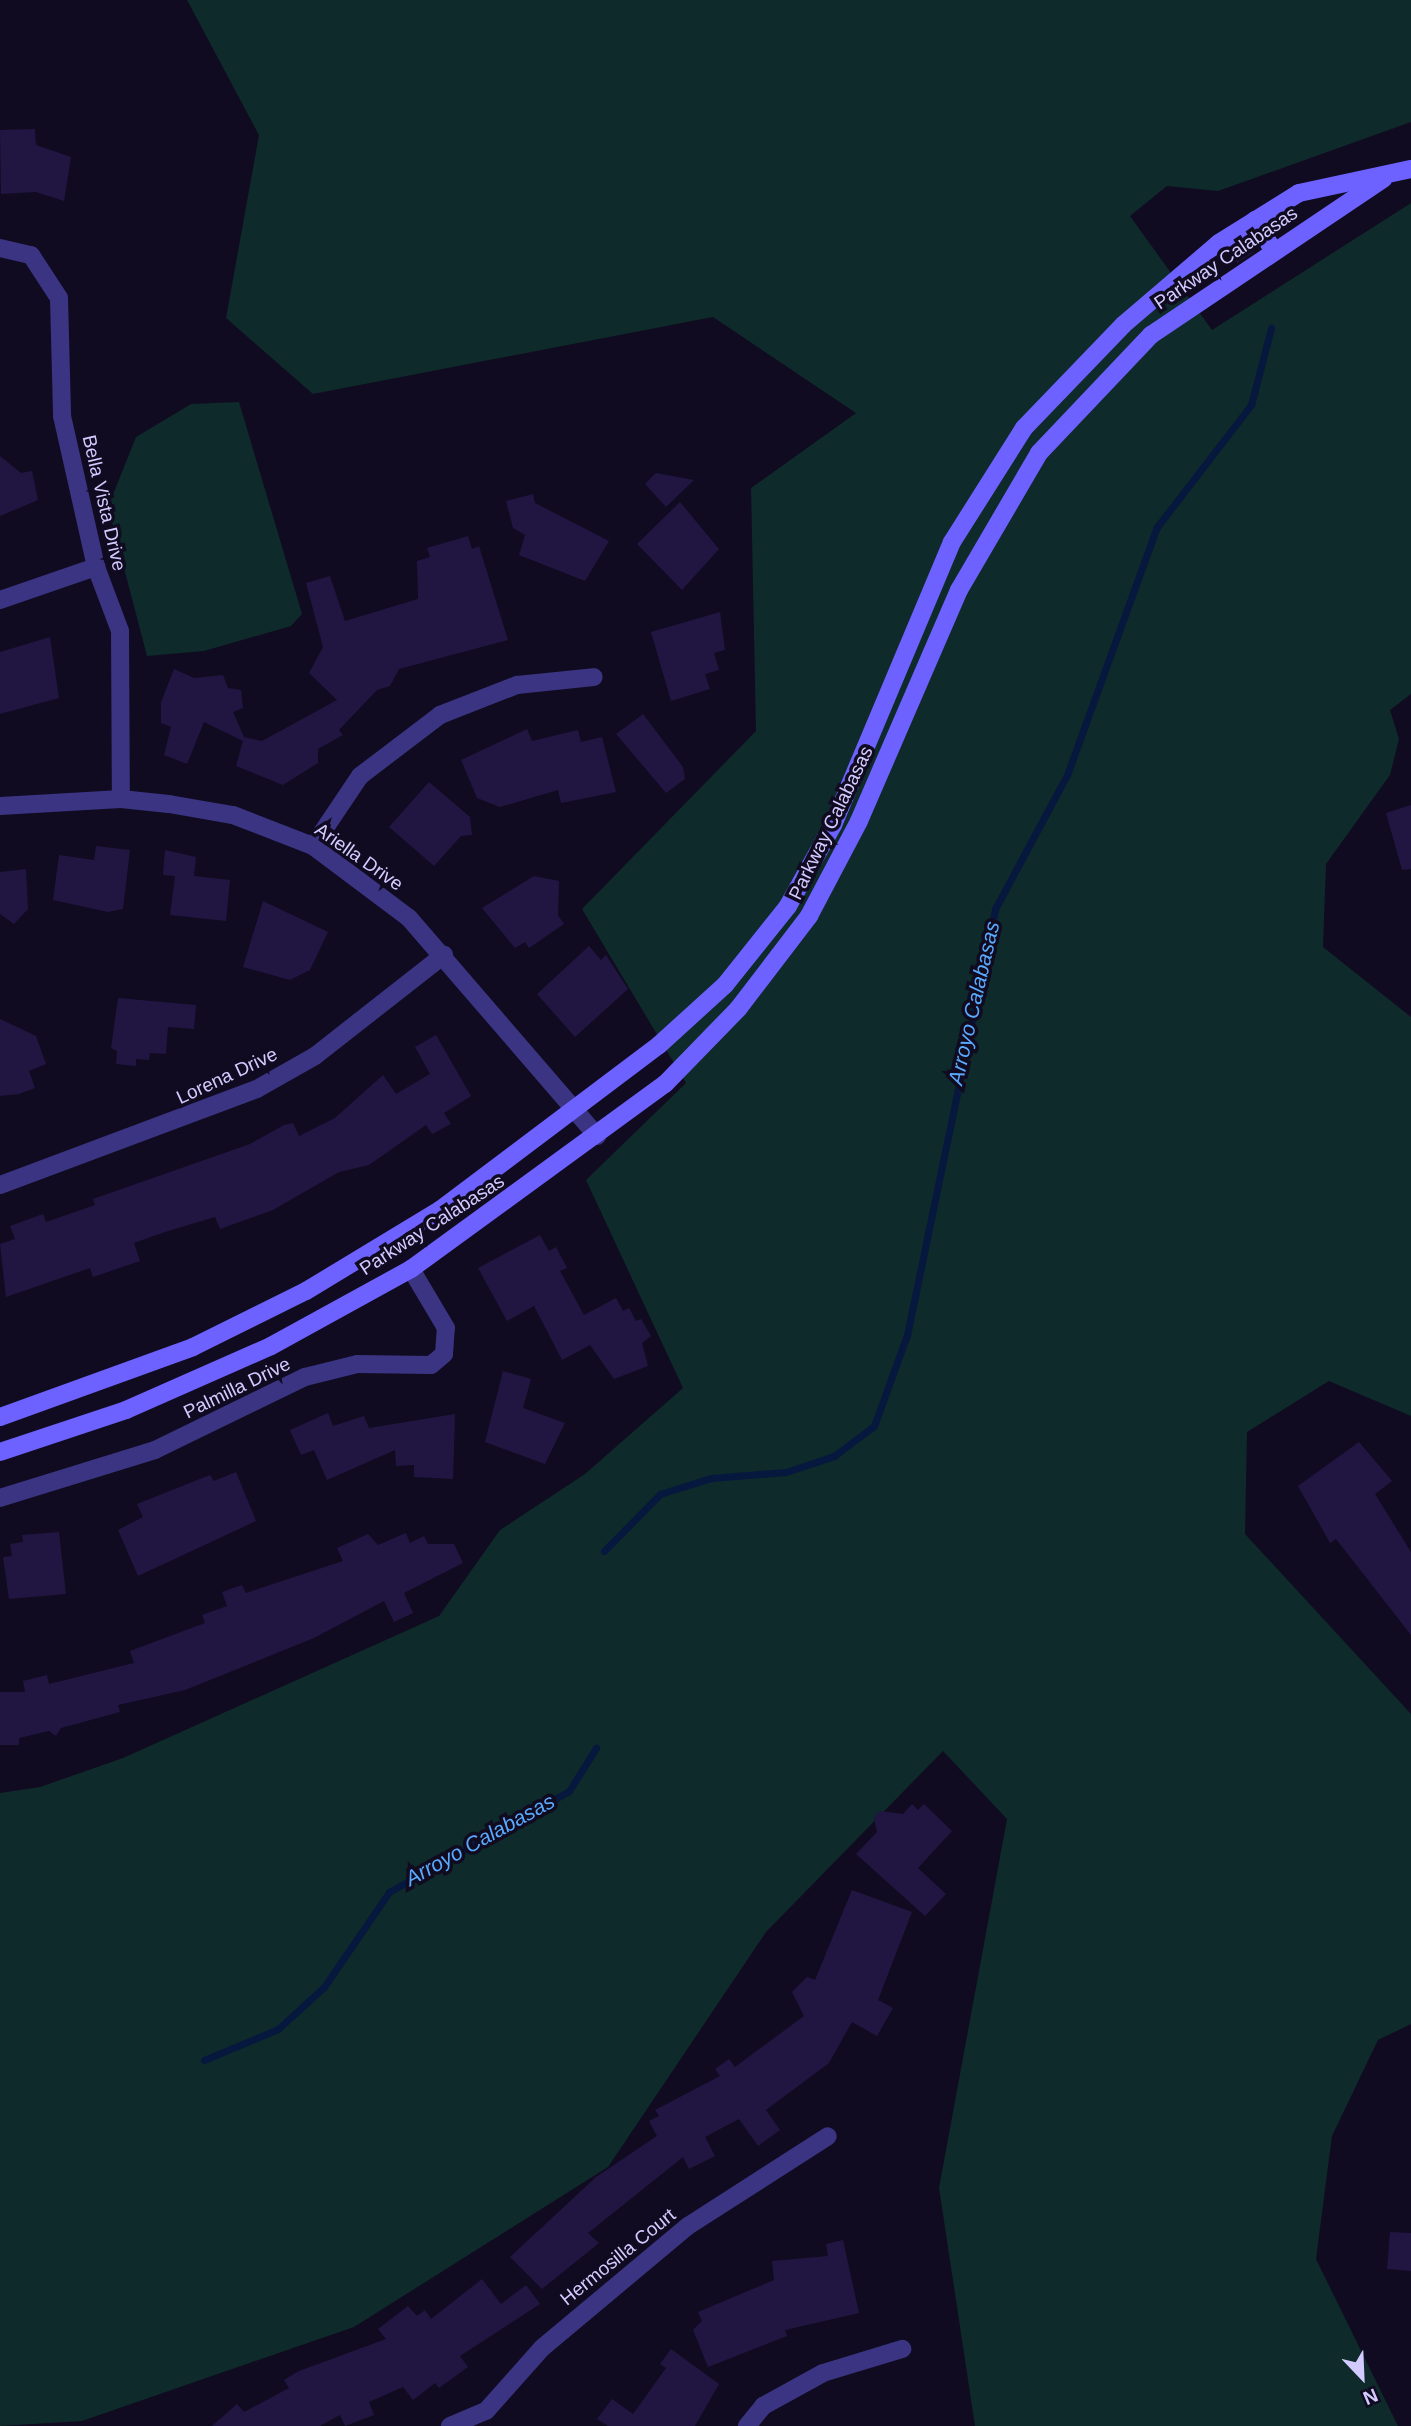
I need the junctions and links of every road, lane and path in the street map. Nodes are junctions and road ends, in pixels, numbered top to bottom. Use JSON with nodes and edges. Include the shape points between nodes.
{"nodes":[{"id":1,"x":1411,"y":169,"type":"edge"},
{"id":2,"x":1386,"y":177,"type":"junction"},
{"id":3,"x":1255,"y":220,"type":"junction"},
{"id":4,"x":0,"y":248,"type":"edge"},
{"id":5,"x":1273,"y":250,"type":"junction"},
{"id":6,"x":1175,"y":279,"type":"junction"},
{"id":7,"x":1193,"y":302,"type":"junction"},
{"id":8,"x":96,"y":567,"type":"junction"},
{"id":9,"x":0,"y":600,"type":"edge"},
{"id":10,"x":594,"y":677,"type":"dead end"},
{"id":11,"x":121,"y":799,"type":"junction"},
{"id":12,"x":0,"y":806,"type":"edge"},
{"id":13,"x":313,"y":846,"type":"junction"},
{"id":14,"x":444,"y":955,"type":"junction"},
{"id":15,"x":574,"y":1112,"type":"junction"},
{"id":16,"x":597,"y":1136,"type":"junction"},
{"id":17,"x":0,"y":1185,"type":"edge"},
{"id":18,"x":395,"y":1240,"type":"junction"},
{"id":19,"x":411,"y":1269,"type":"junction"},
{"id":20,"x":0,"y":1417,"type":"edge"},
{"id":21,"x":0,"y":1452,"type":"edge"},
{"id":22,"x":0,"y":1498,"type":"edge"},
{"id":23,"x":828,"y":2136,"type":"dead end"},
{"id":24,"x":902,"y":2348,"type":"dead end"},
{"id":25,"x":450,"y":2426,"type":"edge"},
{"id":26,"x":747,"y":2426,"type":"edge"}],
"edges":[{"from":1,"to":2,"type":"street","name":"Parkway Calabasas"},
{"from":2,"to":3,"type":"street","name":"Parkway Calabasas","via":[[1299,193]]},
{"from":2,"to":5,"type":"street","name":"Parkway Calabasas"},
{"from":3,"to":5,"type":"street"},
{"from":3,"to":6,"type":"street","name":"Parkway Calabasas"},
{"from":4,"to":8,"type":"street","name":"Bella Vista Drive","via":[[31,255],[59,298],[62,416]]},
{"from":5,"to":7,"type":"street","name":"Parkway Calabasas"},
{"from":6,"to":7,"type":"street","via":[[1185,283]]},
{"from":6,"to":15,"type":"street","name":"Parkway Calabasas","via":[[1024,428],[952,542],[833,825],[788,906],[725,985]]},
{"from":7,"to":16,"type":"street","name":"Parkway Calabasas","via":[[1086,397],[1016,488],[959,590],[859,821],[809,916],[738,1009],[665,1084]]},
{"from":8,"to":9,"type":"street"},
{"from":8,"to":11,"type":"street","name":"Bella Vista Drive","via":[[120,631]]},
{"from":10,"to":13,"type":"street","via":[[517,685],[440,715],[360,776]]},
{"from":11,"to":12,"type":"street","name":"Ariella Drive"},
{"from":11,"to":13,"type":"street","name":"Ariella Drive","via":[[233,815]]},
{"from":13,"to":14,"type":"street","name":"Ariella Drive","via":[[409,918]]},
{"from":14,"to":15,"type":"street","name":"Ariella Drive"},
{"from":14,"to":17,"type":"street","name":"Lorena Drive","via":[[315,1056],[257,1089]]},
{"from":15,"to":16,"type":"street","name":"Ariella Drive"},
{"from":15,"to":18,"type":"street","name":"Parkway Calabasas"},
{"from":16,"to":19,"type":"street","name":"Parkway Calabasas"},
{"from":18,"to":19,"type":"street"},
{"from":18,"to":20,"type":"street","name":"Parkway Calabasas","via":[[193,1348]]},
{"from":19,"to":21,"type":"street","name":"Parkway Calabasas","via":[[271,1346],[126,1410]]},
{"from":19,"to":22,"type":"street","name":"Palmilla Drive","via":[[446,1328],[444,1354],[431,1365],[357,1364],[305,1377],[155,1450]]},
{"from":23,"to":25,"type":"street","name":"Hermosilla Court","via":[[688,2225],[542,2348],[486,2411]]},
{"from":24,"to":26,"type":"street","via":[[823,2373],[763,2406]]}]}
